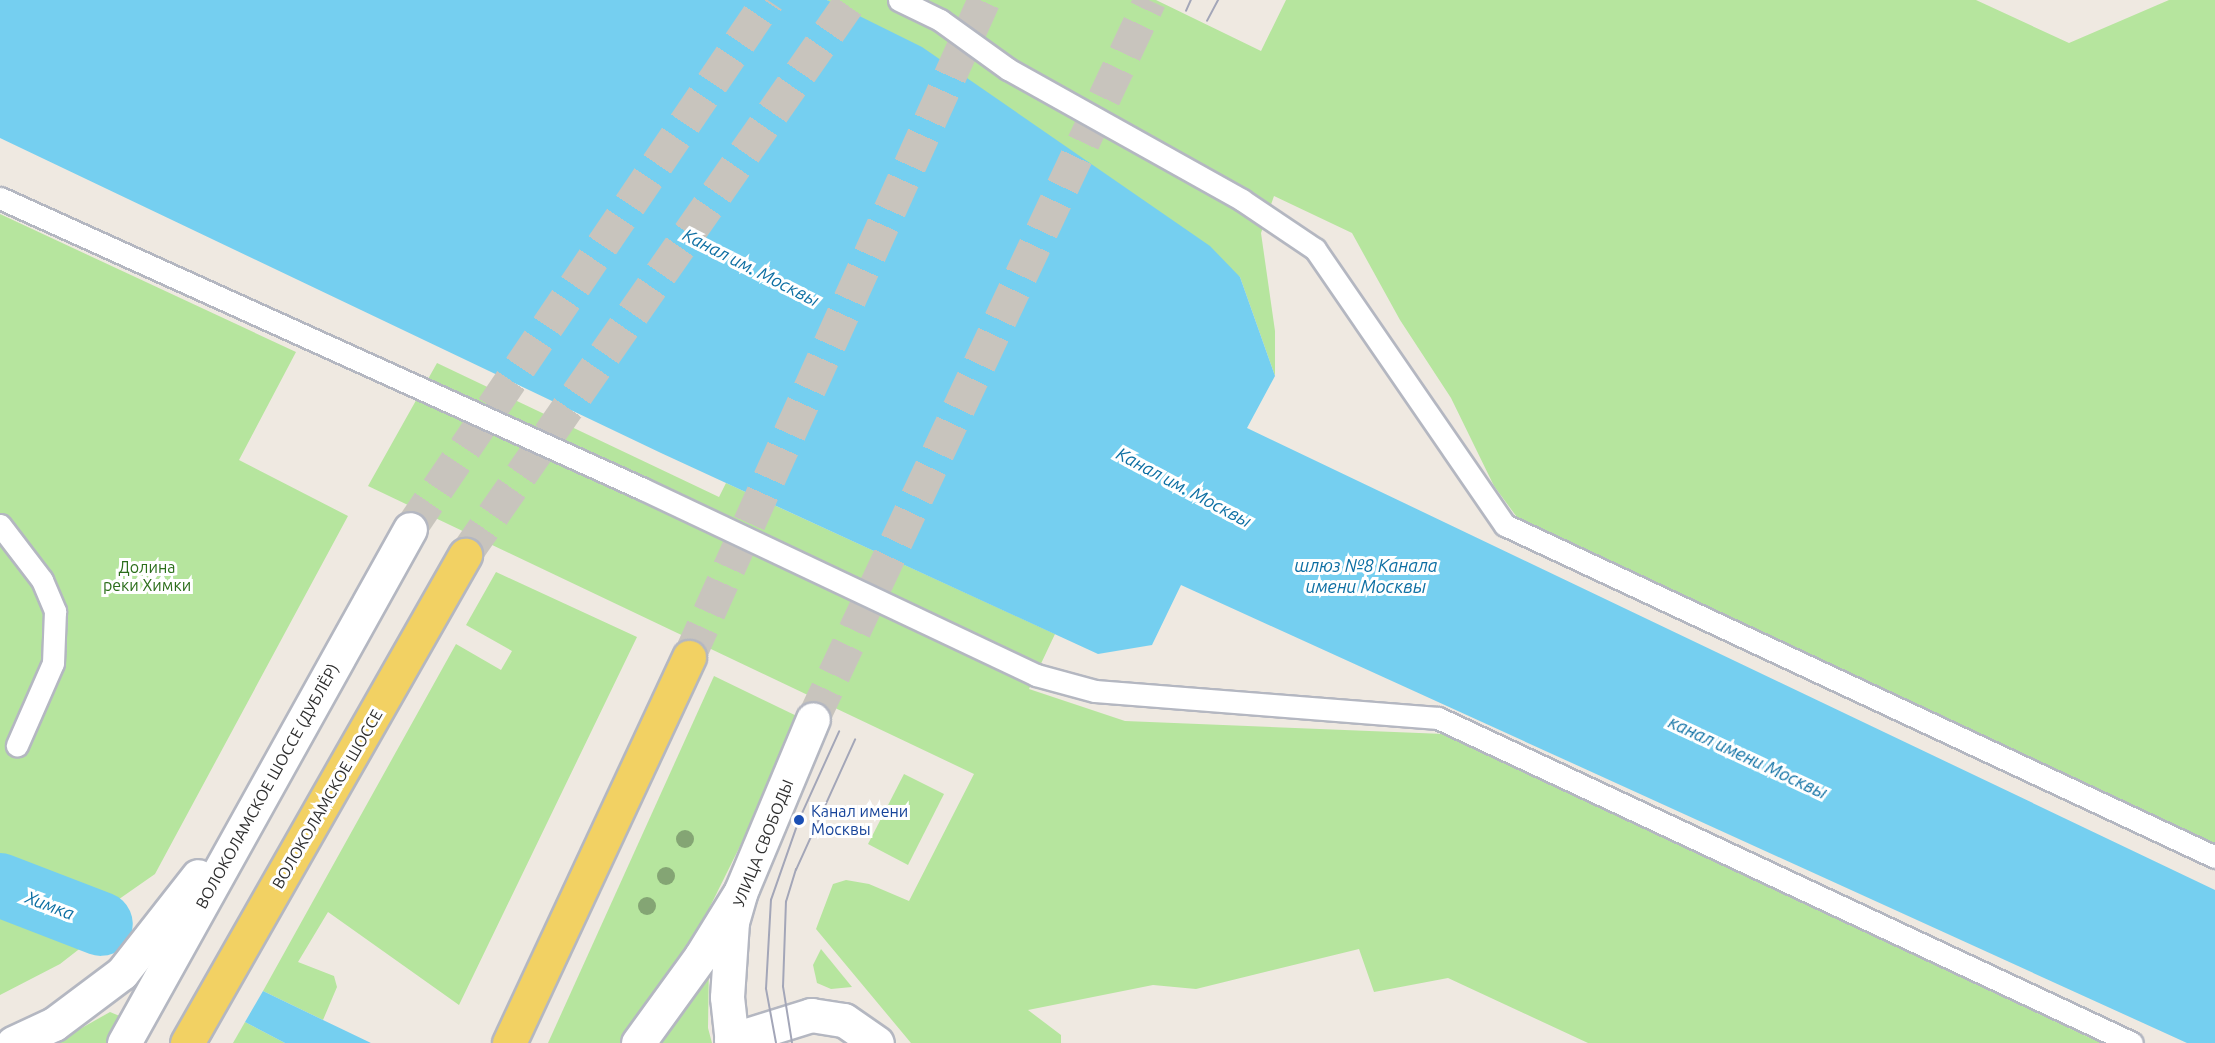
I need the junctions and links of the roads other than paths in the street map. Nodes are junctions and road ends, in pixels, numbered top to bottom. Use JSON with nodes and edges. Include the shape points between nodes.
{"nodes":[{"id":1,"x":898,"y":0,"type":"edge"},
{"id":2,"x":0,"y":198,"type":"edge"},
{"id":3,"x":0,"y":525,"type":"edge"},
{"id":4,"x":410,"y":529,"type":"tunnel mouth"},
{"id":5,"x":465,"y":555,"type":"tunnel mouth"},
{"id":6,"x":689,"y":657,"type":"tunnel mouth"},
{"id":7,"x":813,"y":719,"type":"tunnel mouth"},
{"id":8,"x":17,"y":745,"type":"dead end"},
{"id":9,"x":261,"y":796,"type":"junction"},
{"id":10,"x":2215,"y":857,"type":"edge"},
{"id":11,"x":741,"y":891,"type":"junction"},
{"id":12,"x":732,"y":1042,"type":"edge"},
{"id":13,"x":13,"y":1043,"type":"edge"},
{"id":14,"x":124,"y":1043,"type":"edge"},
{"id":15,"x":187,"y":1043,"type":"edge"},
{"id":16,"x":509,"y":1043,"type":"edge"},
{"id":17,"x":638,"y":1043,"type":"edge"},
{"id":18,"x":877,"y":1043,"type":"edge"},
{"id":19,"x":2133,"y":1043,"type":"edge"}],
"edges":[{"from":1,"to":10,"type":"lane","via":[[940,21],[1008,69],[1242,200],[1315,249],[1505,525]]},
{"from":2,"to":19,"type":"lane","via":[[643,489],[1036,675],[1095,691],[1438,718]]},
{"from":3,"to":8,"type":"lane","via":[[42,580],[55,611],[53,663]]},
{"from":4,"to":9,"type":"main road","name":"ВОЛОКОЛАМСКОЕ ШОССЕ (ДУБЛЁР)"},
{"from":5,"to":15,"type":"main road","name":"ВОЛОКОЛАМСКОЕ ШОССЕ"},
{"from":6,"to":16,"type":"main road"},
{"from":7,"to":11,"type":"main road","name":"УЛИЦА СВОБОДЫ"},
{"from":9,"to":13,"type":"main road","via":[[122,974],[54,1024]]},
{"from":9,"to":14,"type":"main road","name":"ВОЛОКОЛАМСКОЕ ШОССЕ (ДУБЛЁР)"},
{"from":11,"to":12,"type":"main road","name":"УЛИЦА СВОБОДЫ","via":[[727,954]]},
{"from":11,"to":17,"type":"main road","via":[[701,956]]},
{"from":12,"to":18,"type":"main road","via":[[811,1015],[844,1020]]}]}
